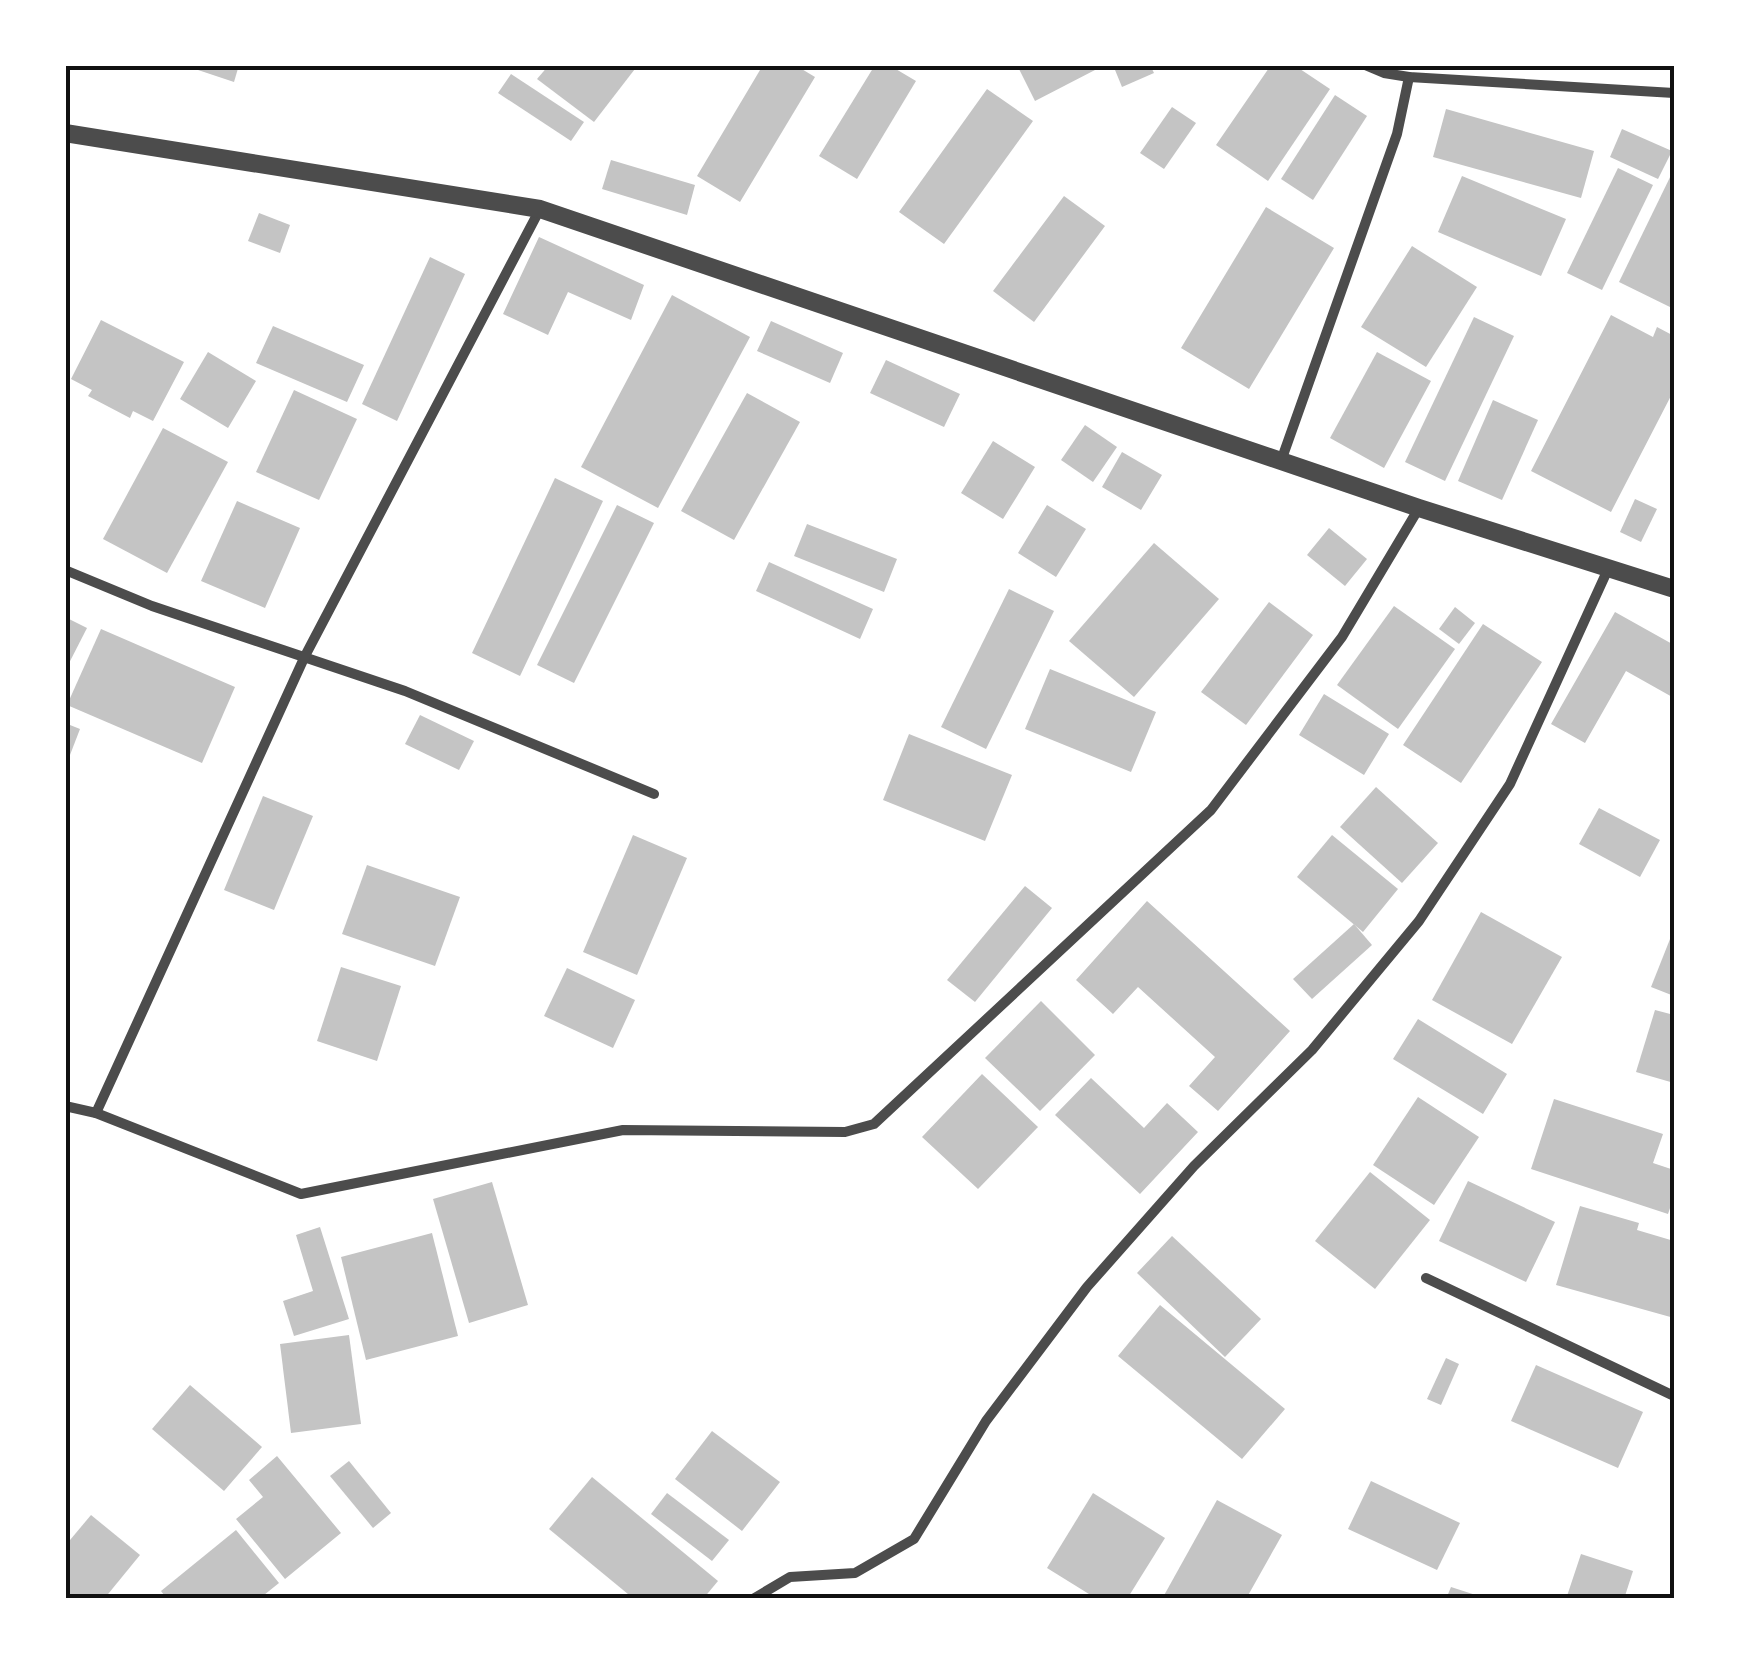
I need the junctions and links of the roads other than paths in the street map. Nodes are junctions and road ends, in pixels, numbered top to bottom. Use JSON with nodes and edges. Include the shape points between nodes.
{"nodes":[{"id":1,"x":1365,"y":65,"type":"edge"},
{"id":2,"x":1409,"y":77,"type":"junction"},
{"id":3,"x":1674,"y":94,"type":"edge"},
{"id":4,"x":65,"y":133,"type":"edge"},
{"id":5,"x":540,"y":209,"type":"junction"},
{"id":6,"x":1281,"y":461,"type":"junction"},
{"id":7,"x":1419,"y":508,"type":"junction"},
{"id":8,"x":1610,"y":566,"type":"junction"},
{"id":9,"x":65,"y":570,"type":"edge"},
{"id":10,"x":1674,"y":589,"type":"edge"},
{"id":11,"x":305,"y":656,"type":"junction"},
{"id":12,"x":654,"y":794,"type":"dead end"},
{"id":13,"x":65,"y":1106,"type":"edge"},
{"id":14,"x":96,"y":1113,"type":"junction"},
{"id":15,"x":1426,"y":1278,"type":"dead end"},
{"id":16,"x":1674,"y":1396,"type":"edge"},
{"id":17,"x":753,"y":1599,"type":"edge"}],
"edges":[{"from":1,"to":2,"type":"street"},
{"from":2,"to":3,"type":"street"},
{"from":2,"to":6,"type":"street","via":[[1397,134]]},
{"from":4,"to":5,"type":"street"},
{"from":5,"to":6,"type":"street"},
{"from":5,"to":11,"type":"street"},
{"from":6,"to":7,"type":"street"},
{"from":7,"to":8,"type":"street"},
{"from":7,"to":14,"type":"street","via":[[1342,637],[1211,810],[874,1124],[845,1132],[623,1130],[300,1194]]},
{"from":8,"to":10,"type":"street"},
{"from":8,"to":17,"type":"street","via":[[1510,784],[1419,921],[1312,1050],[1194,1166],[1088,1287],[986,1422],[914,1539],[855,1573],[790,1577]]},
{"from":9,"to":11,"type":"street"},
{"from":11,"to":12,"type":"street"},
{"from":11,"to":14,"type":"street"},
{"from":13,"to":14,"type":"street"},
{"from":15,"to":16,"type":"street"}]}
